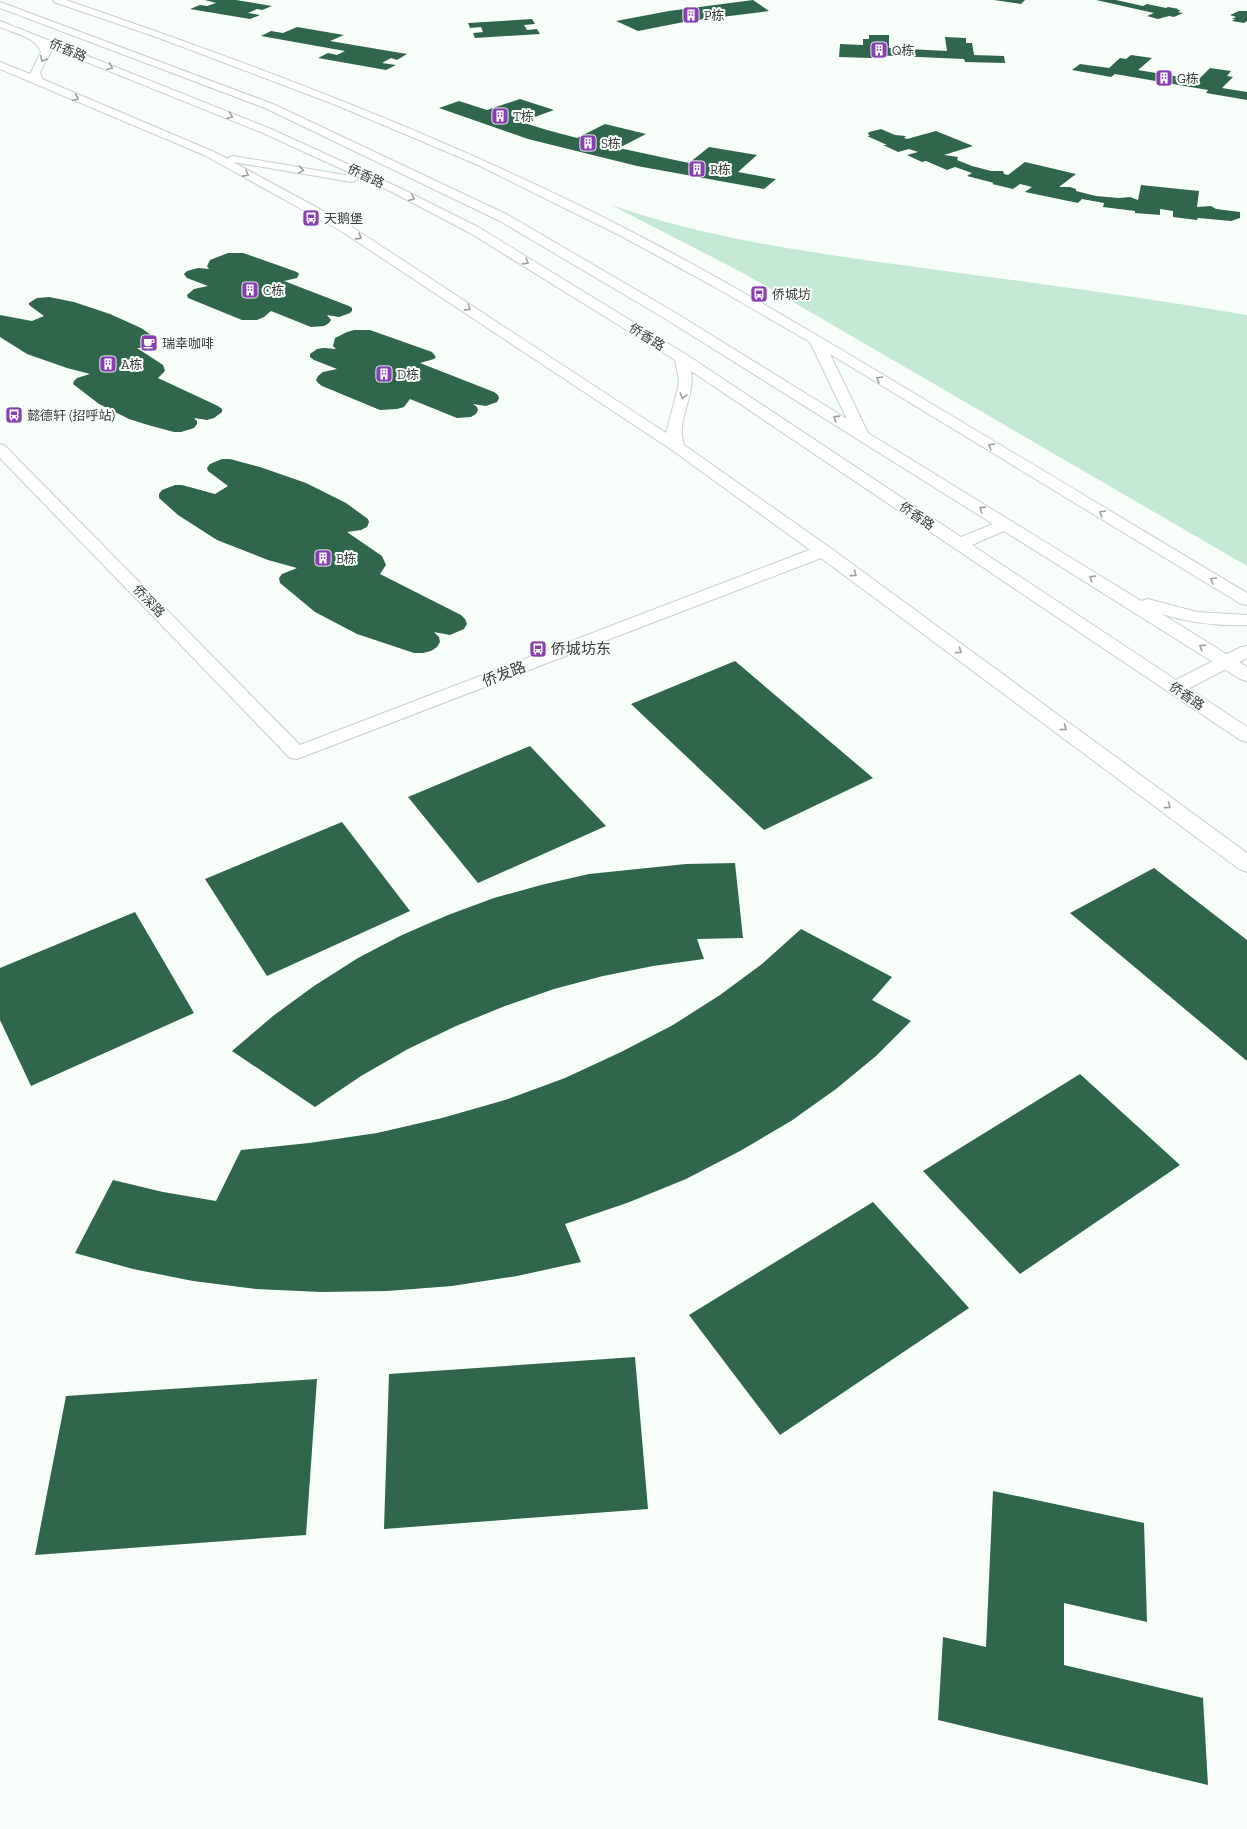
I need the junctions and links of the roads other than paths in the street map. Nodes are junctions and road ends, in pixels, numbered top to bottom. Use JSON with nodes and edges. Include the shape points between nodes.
{"nodes":[{"id":1,"x":57,"y":0,"type":"edge"},
{"id":2,"x":4,"y":9,"type":"edge"},
{"id":3,"x":0,"y":24,"type":"edge"},
{"id":4,"x":34,"y":37,"type":"junction"},
{"id":5,"x":0,"y":65,"type":"edge"},
{"id":6,"x":40,"y":83,"type":"junction"},
{"id":7,"x":219,"y":88,"type":"junction"},
{"id":8,"x":258,"y":91,"type":"dead end"},
{"id":9,"x":279,"y":92,"type":"dead end"},
{"id":10,"x":314,"y":93,"type":"junction"},
{"id":11,"x":208,"y":153,"type":"junction"},
{"id":12,"x":396,"y":190,"type":"junction"},
{"id":13,"x":816,"y":340,"type":"junction"},
{"id":14,"x":682,"y":358,"type":"junction"},
{"id":15,"x":862,"y":435,"type":"junction"},
{"id":16,"x":677,"y":447,"type":"junction"},
{"id":17,"x":0,"y":449,"type":"edge"},
{"id":18,"x":1006,"y":524,"type":"junction"},
{"id":19,"x":960,"y":544,"type":"junction"},
{"id":20,"x":823,"y":551,"type":"junction"},
{"id":21,"x":1109,"y":589,"type":"junction"},
{"id":22,"x":1247,"y":600,"type":"edge"},
{"id":23,"x":1247,"y":620,"type":"edge"},
{"id":24,"x":1247,"y":651,"type":"edge"},
{"id":25,"x":1226,"y":662,"type":"junction"},
{"id":26,"x":1247,"y":675,"type":"edge"},
{"id":27,"x":1175,"y":688,"type":"junction"},
{"id":28,"x":1247,"y":736,"type":"edge"},
{"id":29,"x":297,"y":753,"type":"joint"},
{"id":30,"x":1247,"y":864,"type":"edge"}],
"edges":[{"from":1,"to":10,"type":"main road"},
{"from":2,"to":7,"type":"main road","name":"侨香路"},
{"from":3,"to":4,"type":"main road","name":"侨香路"},
{"from":4,"to":6,"type":"main road","one_way":true,"via":[[44,46],[46,52],[35,72]]},
{"from":4,"to":12,"type":"main road","name":"侨香路","one_way":true,"via":[[268,131]]},
{"from":5,"to":6,"type":"main road"},
{"from":6,"to":11,"type":"main road","one_way":true},
{"from":7,"to":8,"type":"main road"},
{"from":15,"to":7,"type":"main road","name":"侨香路","one_way":true,"via":[[669,315],[504,218],[269,106]]},
{"from":9,"to":10,"type":"main road"},
{"from":10,"to":13,"type":"main road","via":[[420,135],[538,189],[628,234]]},
{"from":11,"to":12,"type":"main road","one_way":true,"via":[[252,163],[337,176]]},
{"from":11,"to":16,"type":"main road","one_way":true,"via":[[345,228]]},
{"from":12,"to":14,"type":"main road","name":"侨香路","one_way":true,"via":[[474,230]]},
{"from":13,"to":15,"type":"main road"},
{"from":22,"to":13,"type":"main road","one_way":true},
{"from":14,"to":16,"type":"main road","one_way":true,"via":[[686,380],[673,432]]},
{"from":14,"to":19,"type":"main road","name":"侨香路"},
{"from":18,"to":15,"type":"main road","name":"侨香路","one_way":true},
{"from":16,"to":20,"type":"main road"},
{"from":17,"to":29,"type":"main road","name":"侨深路"},
{"from":18,"to":19,"type":"main road"},
{"from":21,"to":18,"type":"main road","name":"侨香路","one_way":true},
{"from":19,"to":27,"type":"main road","name":"侨香路"},
{"from":20,"to":29,"type":"main road","name":"侨发路"},
{"from":20,"to":30,"type":"main road","one_way":true},
{"from":21,"to":23,"type":"main road","via":[[1155,607],[1182,614]]},
{"from":25,"to":21,"type":"main road","name":"侨香路","one_way":true},
{"from":24,"to":25,"type":"main road"},
{"from":25,"to":26,"type":"main road","name":"侨香路"},
{"from":25,"to":27,"type":"main road"},
{"from":27,"to":28,"type":"main road","name":"侨香路"}]}
